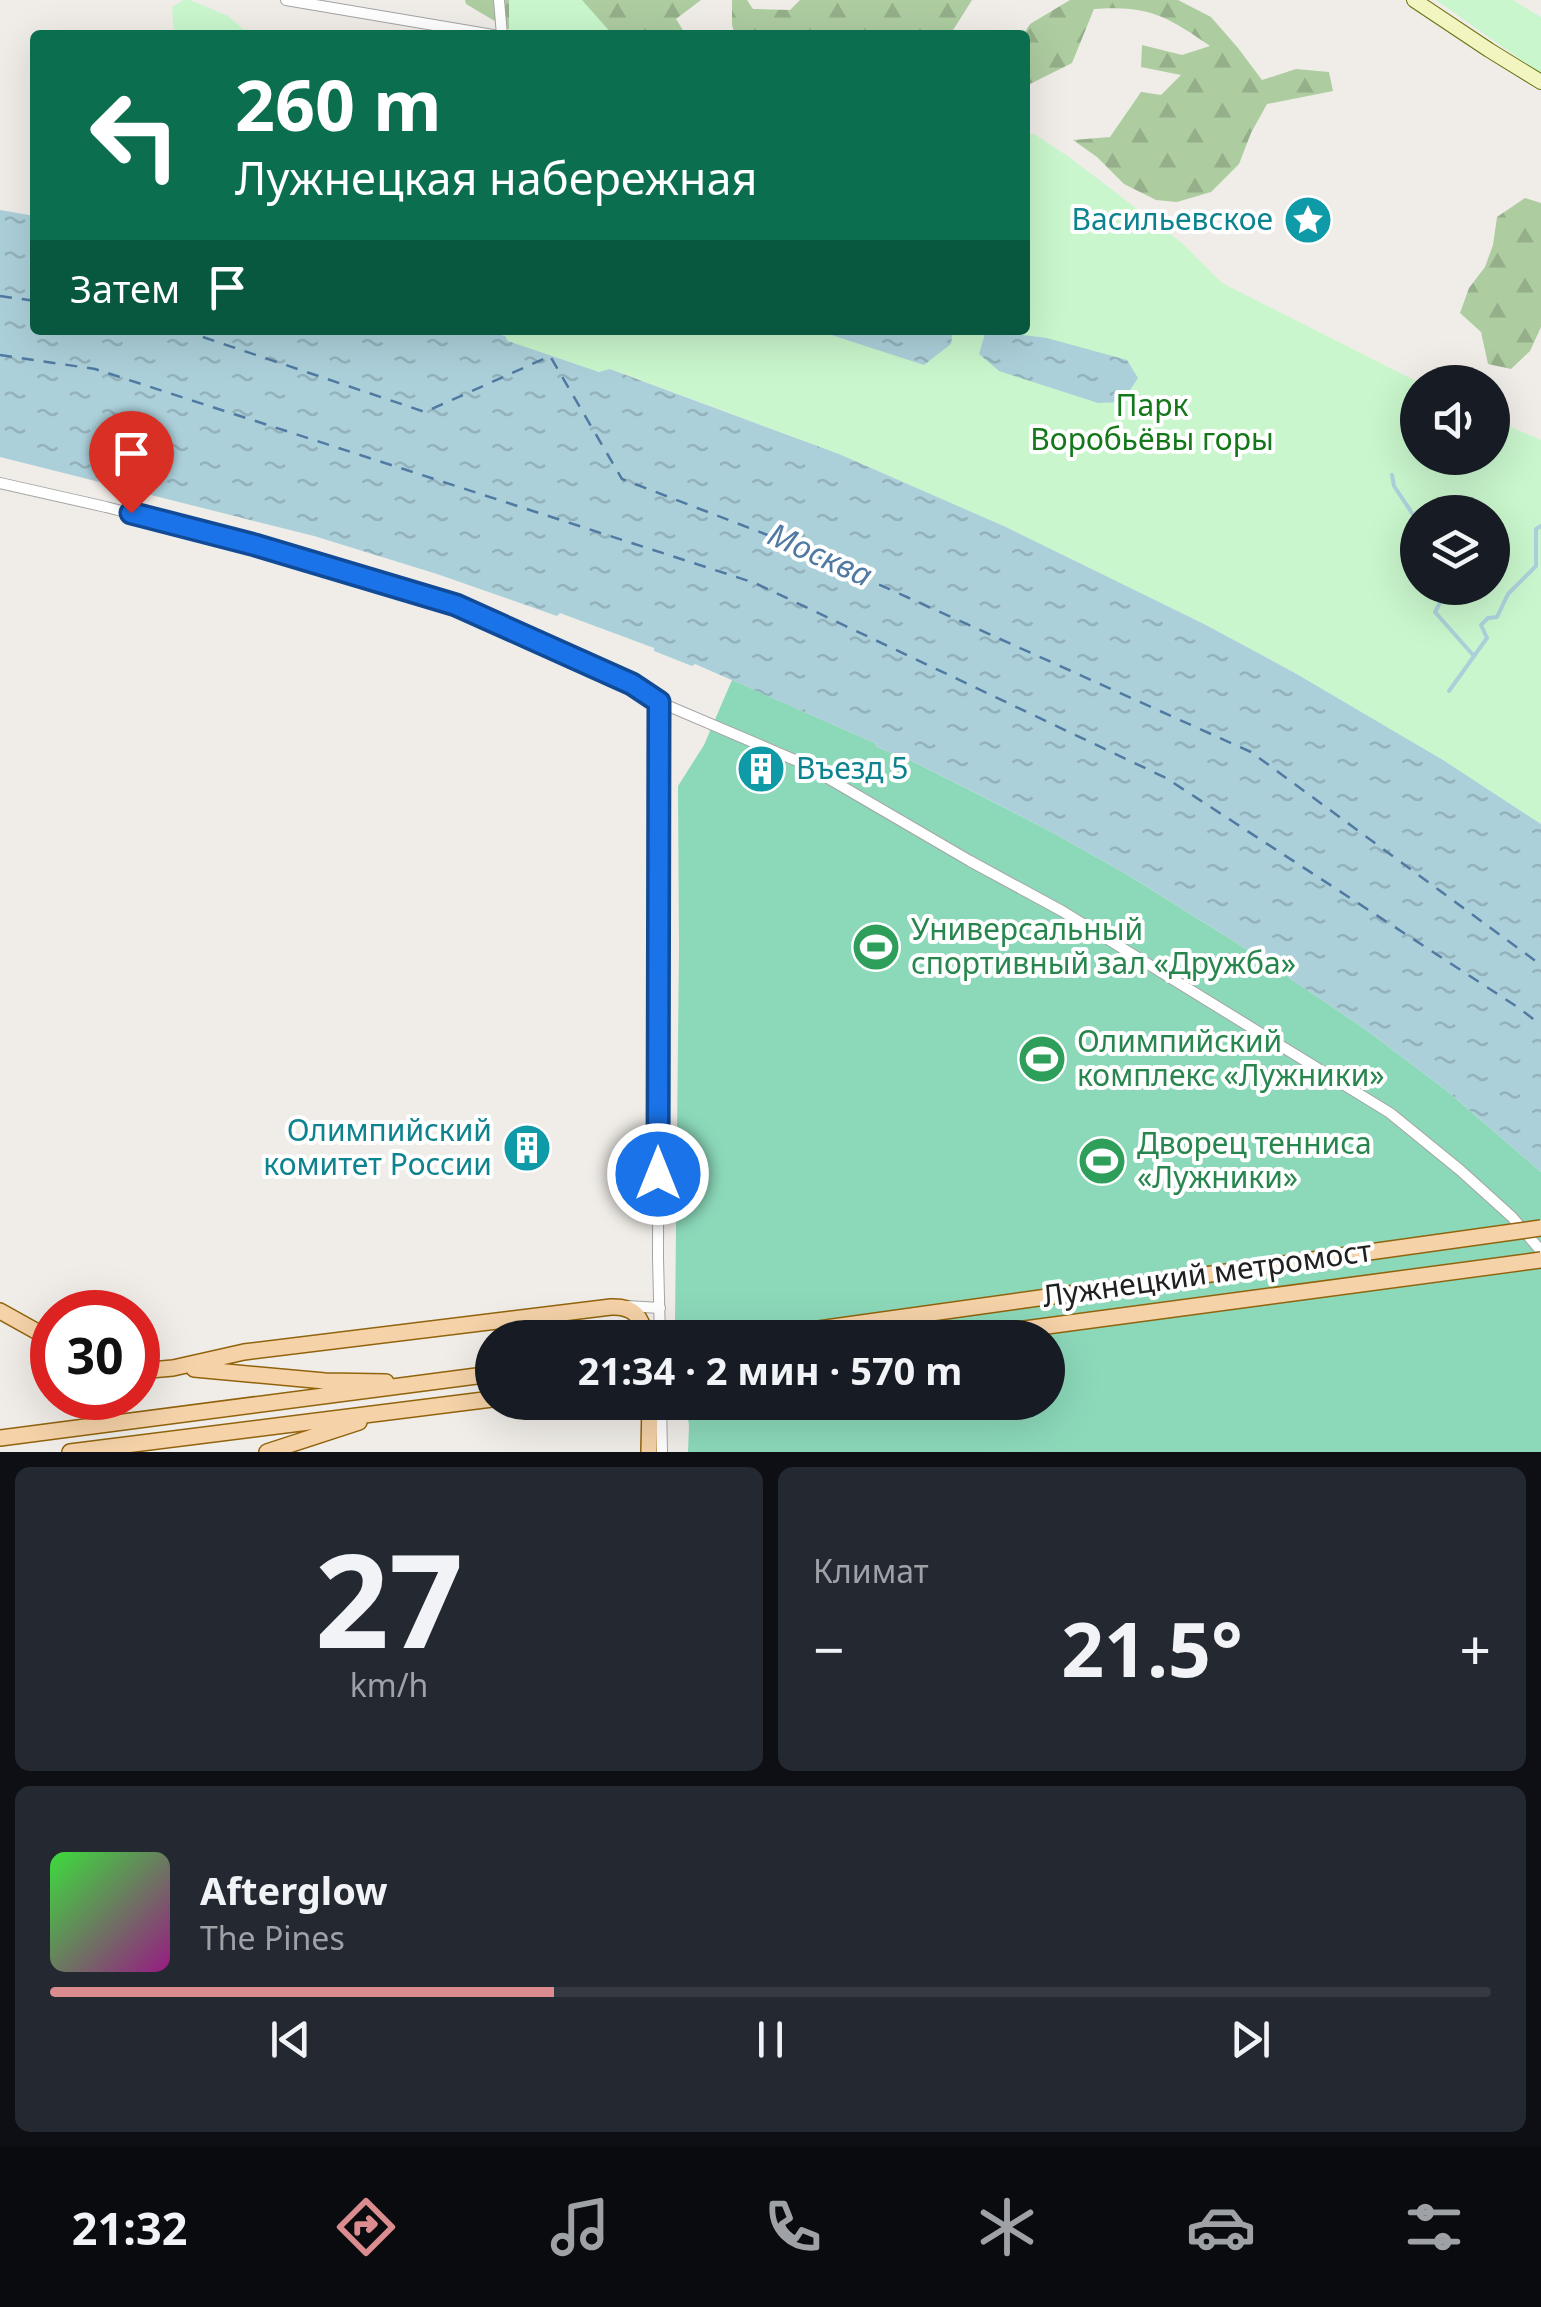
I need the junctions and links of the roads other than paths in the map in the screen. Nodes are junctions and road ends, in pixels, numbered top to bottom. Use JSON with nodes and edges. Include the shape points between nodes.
{"nodes":[{"id":1,"x":286,"y":0,"type":"edge"},
{"id":2,"x":499,"y":0,"type":"edge"},
{"id":3,"x":1414,"y":0,"type":"edge"},
{"id":4,"x":463,"y":30,"type":"edge"},
{"id":5,"x":502,"y":30,"type":"edge"},
{"id":6,"x":1541,"y":82,"type":"edge"},
{"id":7,"x":0,"y":483,"type":"edge"},
{"id":8,"x":659,"y":702,"type":"junction"},
{"id":9,"x":1541,"y":1228,"type":"edge"},
{"id":10,"x":1541,"y":1250,"type":"edge"},
{"id":11,"x":1541,"y":1260,"type":"edge"},
{"id":12,"x":624,"y":1306,"type":"junction"},
{"id":13,"x":660,"y":1308,"type":"junction"},
{"id":14,"x":0,"y":1311,"type":"edge"},
{"id":15,"x":642,"y":1320,"type":"edge"},
{"id":16,"x":660,"y":1320,"type":"edge"},
{"id":17,"x":882,"y":1320,"type":"edge"},
{"id":18,"x":1065,"y":1324,"type":"edge"},
{"id":19,"x":30,"y":1328,"type":"edge"},
{"id":20,"x":173,"y":1368,"type":"junction"},
{"id":21,"x":160,"y":1369,"type":"edge"},
{"id":22,"x":475,"y":1376,"type":"edge"},
{"id":23,"x":435,"y":1382,"type":"junction"},
{"id":24,"x":475,"y":1400,"type":"edge"},
{"id":25,"x":391,"y":1412,"type":"junction"},
{"id":26,"x":650,"y":1420,"type":"edge"},
{"id":27,"x":661,"y":1420,"type":"edge"},
{"id":28,"x":0,"y":1438,"type":"edge"},
{"id":29,"x":70,"y":1452,"type":"edge"},
{"id":30,"x":268,"y":1452,"type":"edge"},
{"id":31,"x":649,"y":1452,"type":"edge"},
{"id":32,"x":662,"y":1452,"type":"edge"}],
"edges":[{"from":1,"to":4,"type":"street"},
{"from":2,"to":5,"type":"street"},
{"from":3,"to":6,"type":"main road"},
{"from":7,"to":8,"type":"street","via":[[255,545],[456,605]]},
{"from":8,"to":10,"type":"street","via":[[808,766],[1352,1088],[1451,1162]]},
{"from":8,"to":13,"type":"street"},
{"from":9,"to":17,"type":"main road","name":"Лужнецкий метромост","bridge":true},
{"from":11,"to":18,"type":"main road","name":"Лужнецкий метромост","bridge":true},
{"from":12,"to":13,"type":"street"},
{"from":12,"to":15,"type":"main road"},
{"from":12,"to":20,"type":"main road","via":[[277,1348]]},
{"from":13,"to":16,"type":"street"},
{"from":14,"to":19,"type":"main road"},
{"from":20,"to":21,"type":"main road"},
{"from":20,"to":23,"type":"main road"},
{"from":22,"to":23,"type":"main road"},
{"from":23,"to":28,"type":"main road"},
{"from":24,"to":25,"type":"main road"},
{"from":25,"to":29,"type":"main road"},
{"from":25,"to":30,"type":"main road"},
{"from":26,"to":31,"type":"main road"},
{"from":27,"to":32,"type":"street"}]}
